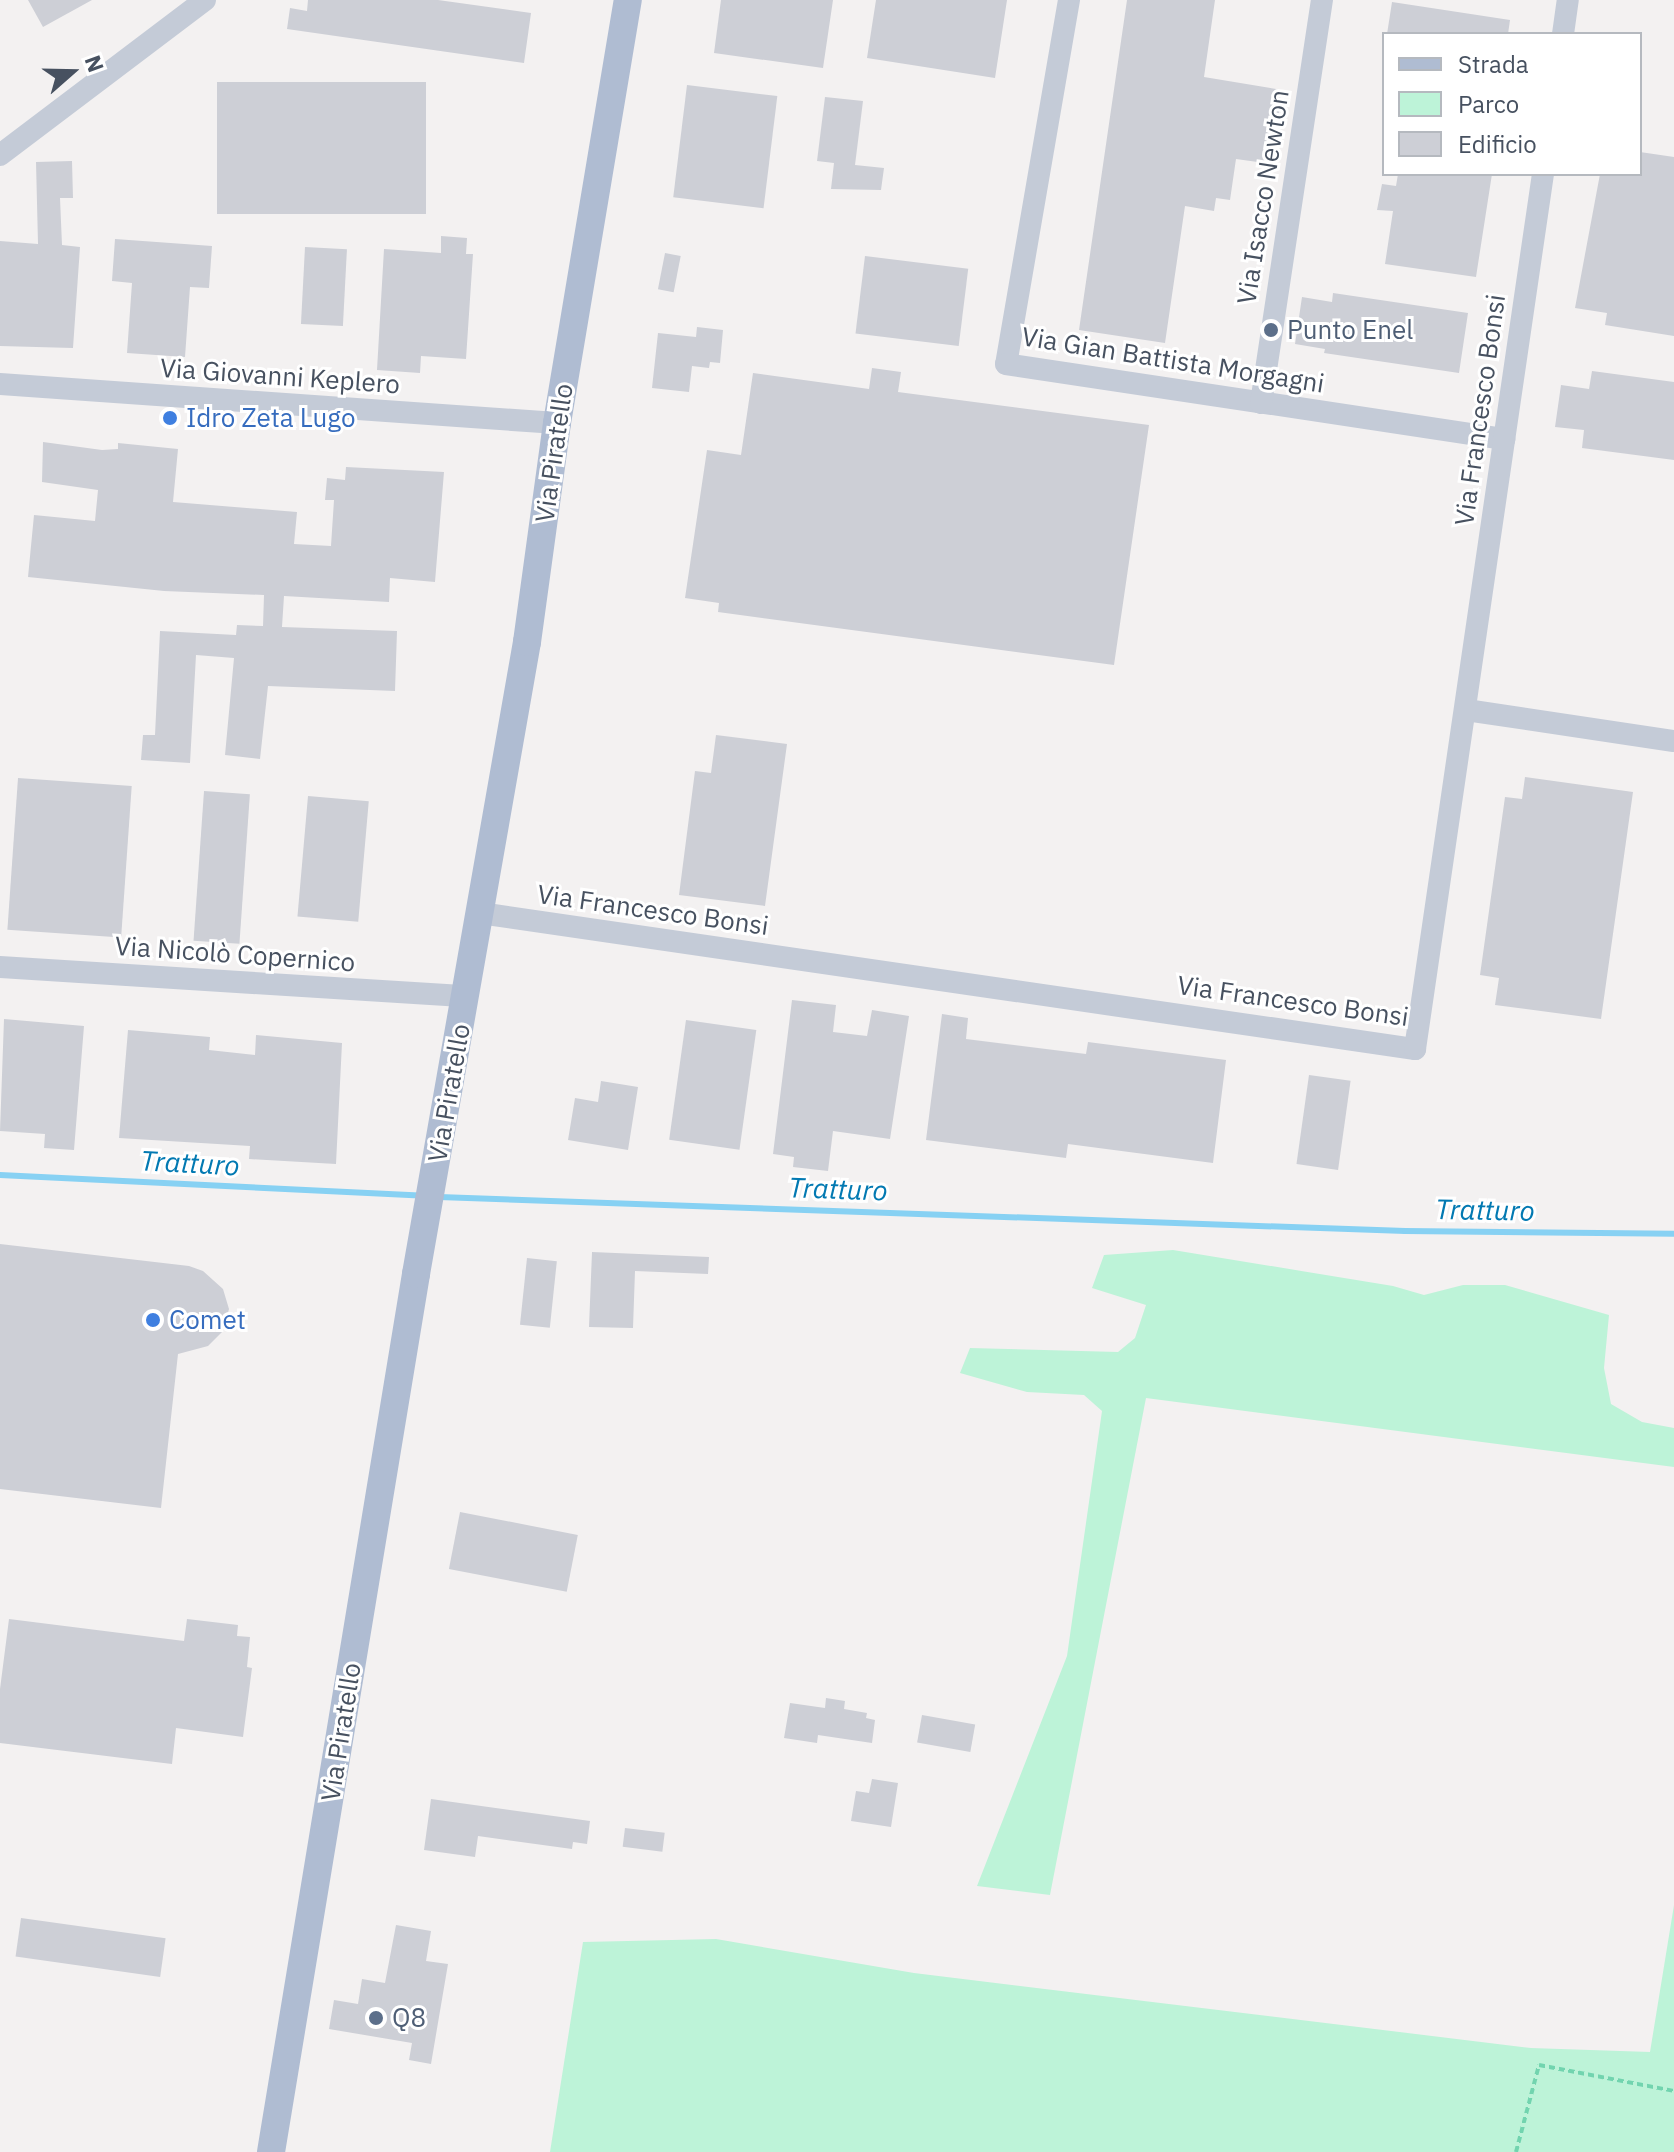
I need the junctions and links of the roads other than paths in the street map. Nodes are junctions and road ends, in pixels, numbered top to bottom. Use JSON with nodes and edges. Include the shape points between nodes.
{"nodes":[{"id":1,"x":205,"y":0,"type":"edge"},
{"id":2,"x":628,"y":0,"type":"edge"},
{"id":3,"x":635,"y":0,"type":"edge"},
{"id":4,"x":1069,"y":0,"type":"edge"},
{"id":5,"x":1322,"y":0,"type":"edge"},
{"id":6,"x":1568,"y":0,"type":"edge"},
{"id":7,"x":1563,"y":32,"type":"edge"},
{"id":8,"x":624,"y":33,"type":"junction"},
{"id":9,"x":0,"y":155,"type":"edge"},
{"id":10,"x":1543,"y":176,"type":"edge"},
{"id":11,"x":0,"y":384,"type":"edge"},
{"id":12,"x":1261,"y":403,"type":"junction"},
{"id":13,"x":557,"y":423,"type":"junction"},
{"id":14,"x":1504,"y":439,"type":"junction"},
{"id":15,"x":1466,"y":710,"type":"junction"},
{"id":16,"x":1674,"y":741,"type":"edge"},
{"id":17,"x":480,"y":913,"type":"junction"},
{"id":18,"x":0,"y":967,"type":"edge"},
{"id":19,"x":466,"y":996,"type":"junction"},
{"id":20,"x":271,"y":2152,"type":"edge"}],
"edges":[{"from":1,"to":9,"type":"street"},
{"from":2,"to":8,"type":"main road","name":"Via Piratello"},
{"from":3,"to":8,"type":"main road","name":"Via Piratello"},
{"from":4,"to":12,"type":"street","name":"Via Gian Battista Morgagni","via":[[1006,364]]},
{"from":5,"to":12,"type":"street","name":"Via Isacco Newton"},
{"from":6,"to":7,"type":"street"},
{"from":8,"to":13,"type":"main road","name":"Via Piratello"},
{"from":10,"to":14,"type":"street","name":"Via Francesco Bonsi"},
{"from":11,"to":13,"type":"street","name":"Via Giovanni Keplero"},
{"from":12,"to":14,"type":"street","name":"Via Gian Battista Morgagni"},
{"from":13,"to":17,"type":"main road","name":"Via Piratello","via":[[527,642]]},
{"from":14,"to":15,"type":"street","name":"Via Francesco Bonsi"},
{"from":15,"to":16,"type":"street"},
{"from":15,"to":17,"type":"street","name":"Via Francesco Bonsi","via":[[1415,1049]]},
{"from":17,"to":19,"type":"main road","name":"Via Piratello"},
{"from":18,"to":19,"type":"street","name":"Via Nicolò Copernico"},
{"from":19,"to":20,"type":"main road","name":"Via Piratello"}]}
